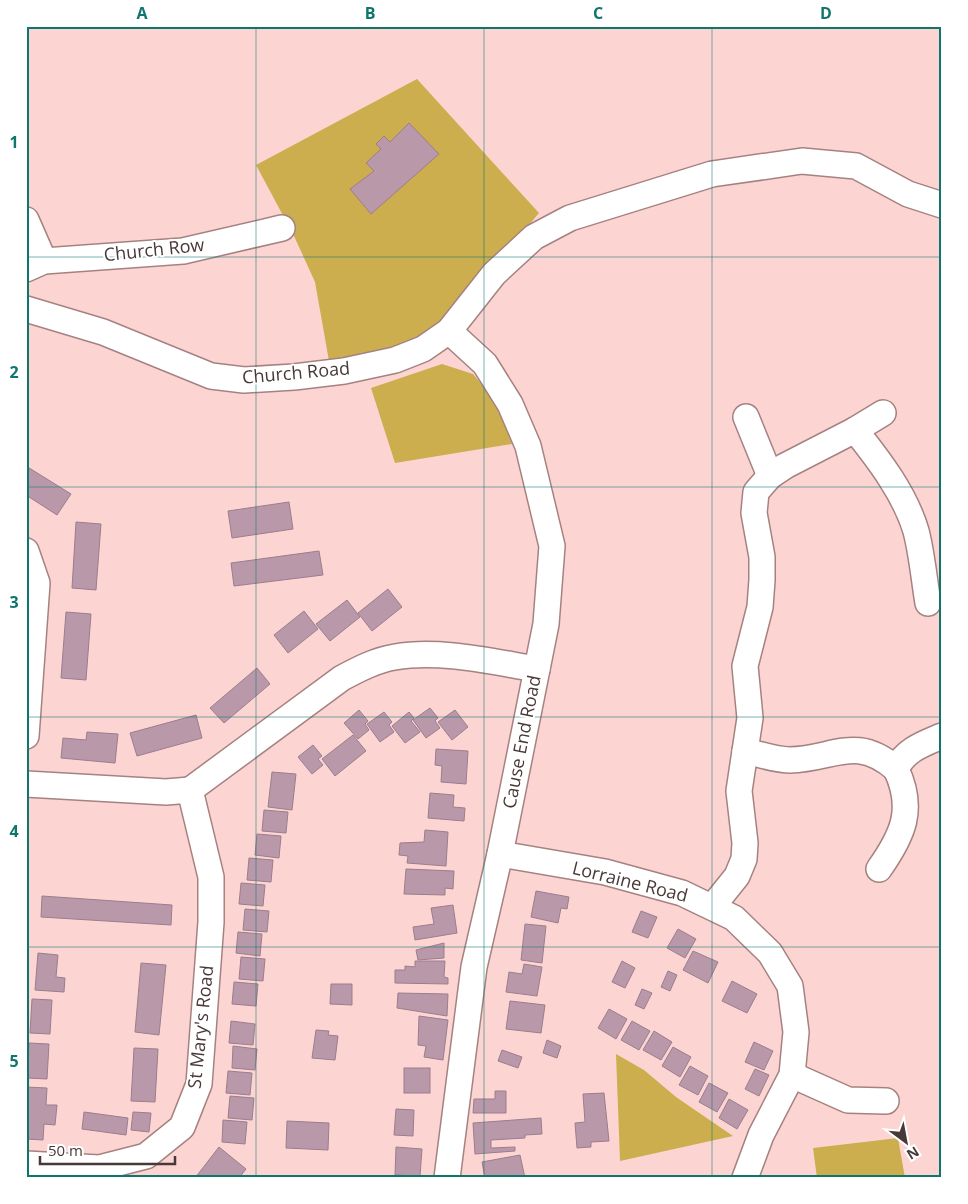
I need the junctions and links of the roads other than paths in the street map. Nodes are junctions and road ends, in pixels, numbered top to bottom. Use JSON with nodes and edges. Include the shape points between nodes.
{"nodes":[{"id":1,"x":942,"y":205,"type":"edge"},
{"id":2,"x":26,"y":220,"type":"edge"},
{"id":3,"x":282,"y":228,"type":"dead end"},
{"id":4,"x":35,"y":265,"type":"edge"},
{"id":5,"x":26,"y":309,"type":"edge"},
{"id":6,"x":449,"y":331,"type":"junction"},
{"id":7,"x":883,"y":413,"type":"dead end"},
{"id":8,"x":746,"y":417,"type":"dead end"},
{"id":9,"x":855,"y":430,"type":"junction"},
{"id":10,"x":770,"y":476,"type":"junction"},
{"id":11,"x":26,"y":551,"type":"edge"},
{"id":12,"x":928,"y":603,"type":"dead end"},
{"id":13,"x":537,"y":669,"type":"junction"},
{"id":14,"x":26,"y":736,"type":"edge"},
{"id":15,"x":942,"y":736,"type":"edge"},
{"id":16,"x":745,"y":751,"type":"junction"},
{"id":17,"x":896,"y":769,"type":"junction"},
{"id":18,"x":26,"y":784,"type":"edge"},
{"id":19,"x":190,"y":790,"type":"junction"},
{"id":20,"x":500,"y":854,"type":"junction"},
{"id":21,"x":879,"y":869,"type":"dead end"},
{"id":22,"x":713,"y":906,"type":"junction"},
{"id":23,"x":792,"y":1075,"type":"junction"},
{"id":24,"x":886,"y":1101,"type":"dead end"},
{"id":25,"x":26,"y":1164,"type":"edge"},
{"id":26,"x":447,"y":1178,"type":"edge"},
{"id":27,"x":745,"y":1178,"type":"edge"}],
"edges":[{"from":1,"to":6,"type":"street","name":"Church Road","via":[[908,194],[856,166],[802,161],[712,174],[570,218],[534,237],[494,274]]},
{"from":2,"to":4,"type":"street"},
{"from":3,"to":4,"type":"street","name":"Church Row","via":[[183,251]]},
{"from":5,"to":6,"type":"street","name":"Church Road","via":[[103,332],[211,376],[244,380],[344,370],[395,360],[423,349]]},
{"from":6,"to":13,"type":"street","name":"Cause End Road","via":[[485,364],[510,404],[528,446],[552,546],[546,624]]},
{"from":7,"to":9,"type":"street"},
{"from":8,"to":10,"type":"street"},
{"from":9,"to":10,"type":"street"},
{"from":9,"to":12,"type":"street","via":[[898,492],[916,531]]},
{"from":10,"to":16,"type":"street","via":[[756,492],[754,513],[762,557],[762,580],[760,607],[745,666],[750,718]]},
{"from":11,"to":14,"type":"street","via":[[37,583]]},
{"from":13,"to":19,"type":"street","via":[[455,656],[396,656],[367,665],[342,678]]},
{"from":13,"to":20,"type":"street","name":"Cause End Road"},
{"from":15,"to":17,"type":"street","via":[[914,747],[900,760]]},
{"from":16,"to":17,"type":"street","via":[[790,760],[842,751],[866,751]]},
{"from":16,"to":22,"type":"street","via":[[739,791],[746,843],[744,859],[737,876]]},
{"from":17,"to":21,"type":"street","via":[[907,806],[896,846]]},
{"from":18,"to":19,"type":"street","via":[[166,792]]},
{"from":19,"to":25,"type":"street","name":"St Mary's Road","via":[[211,878],[211,922],[199,1084],[182,1126],[146,1156],[99,1168]]},
{"from":20,"to":22,"type":"street","name":"Lorraine Road","via":[[605,872],[682,893]]},
{"from":20,"to":26,"type":"street","name":"Cause End Road","via":[[474,968]]},
{"from":22,"to":23,"type":"street","name":"Lorraine Road","via":[[734,918],[770,953],[790,986],[796,1032]]},
{"from":23,"to":24,"type":"street","via":[[848,1100]]},
{"from":23,"to":27,"type":"street","name":"Lorraine Road","via":[[761,1135]]}]}
